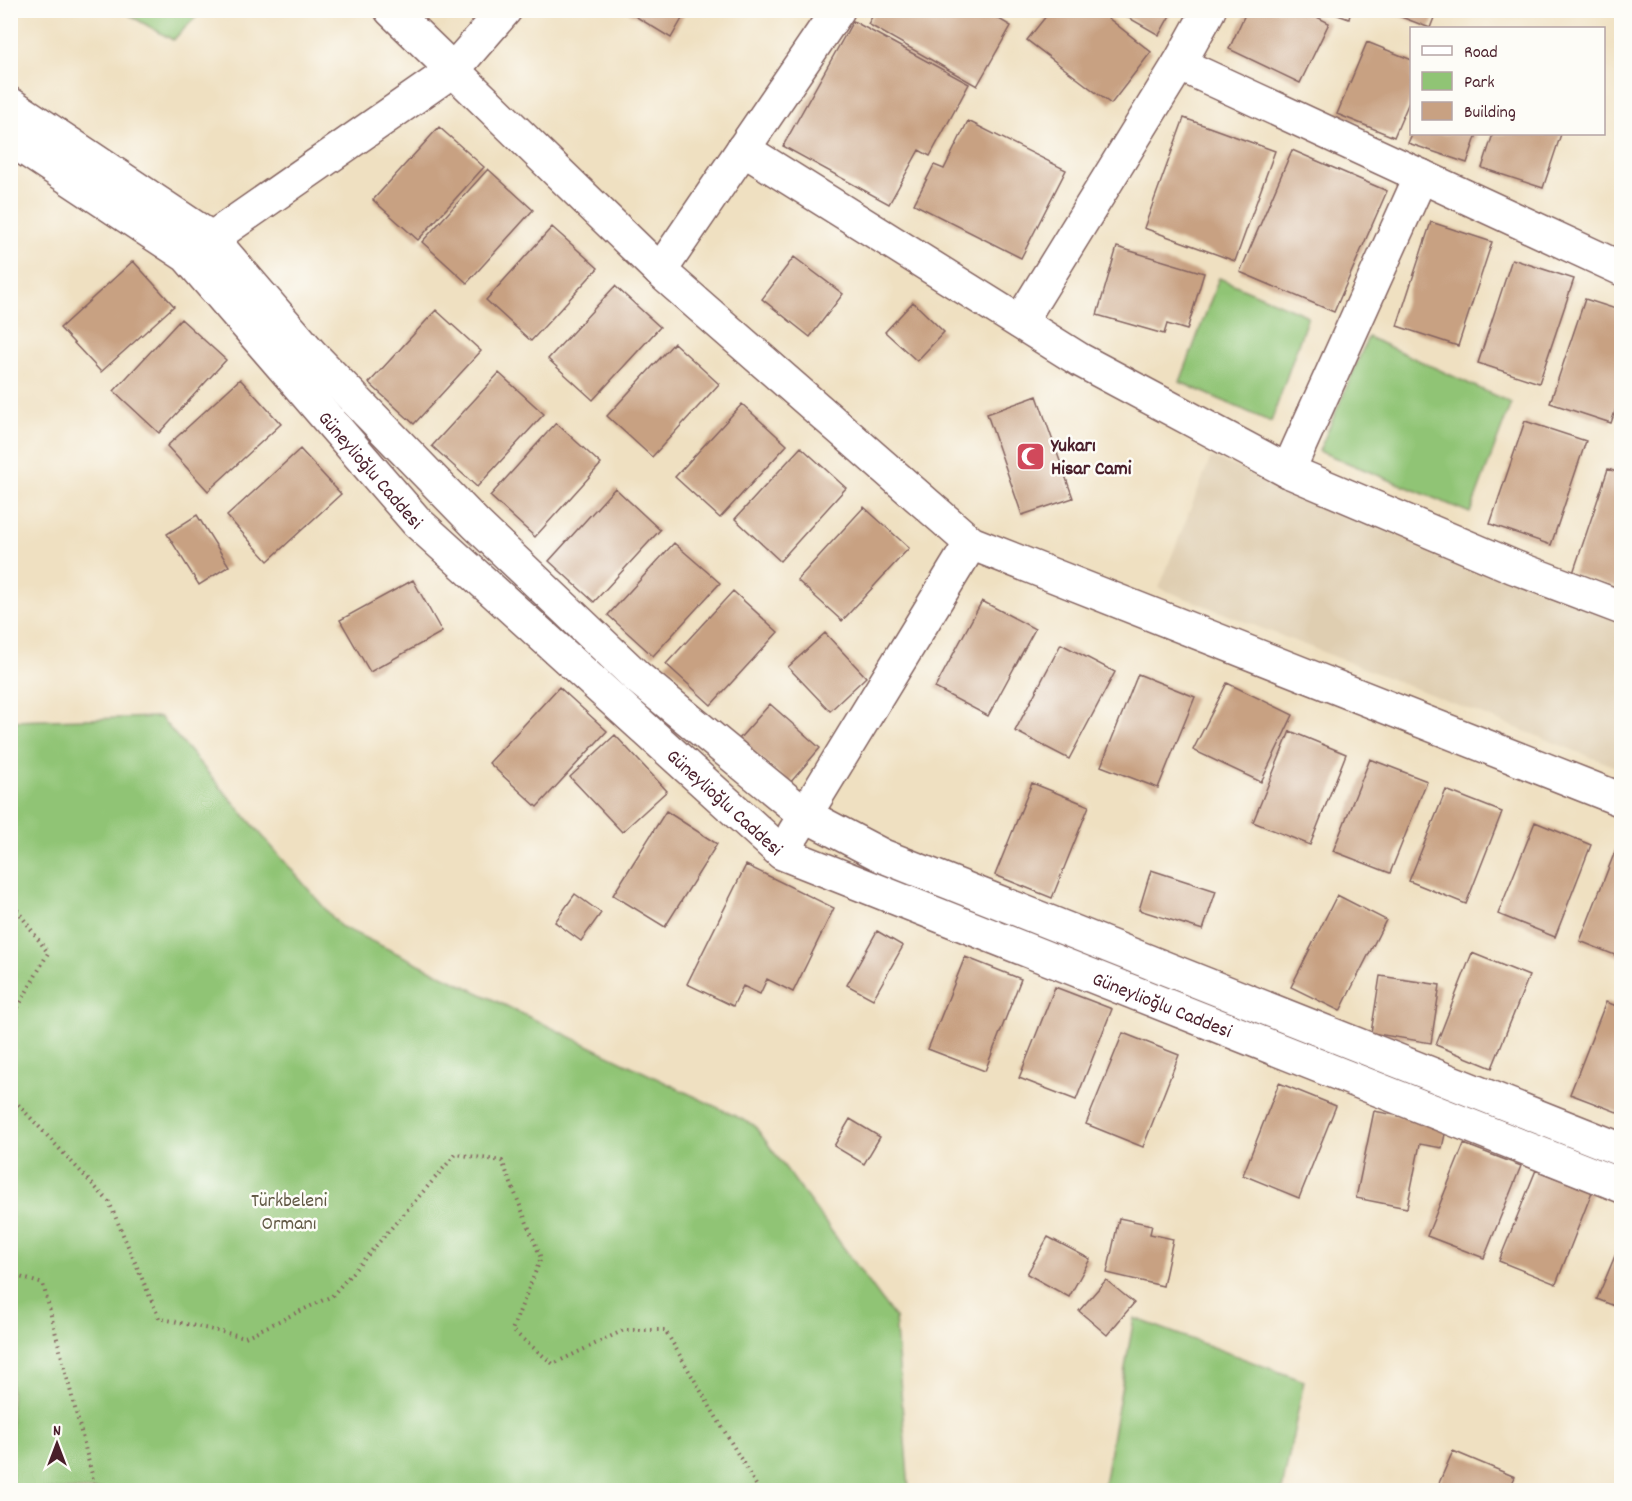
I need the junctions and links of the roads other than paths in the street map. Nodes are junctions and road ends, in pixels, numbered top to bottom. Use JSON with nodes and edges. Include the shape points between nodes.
{"nodes":[{"id":1,"x":391,"y":10,"type":"edge"},
{"id":2,"x":505,"y":10,"type":"edge"},
{"id":3,"x":838,"y":10,"type":"edge"},
{"id":4,"x":1209,"y":10,"type":"edge"},
{"id":5,"x":1179,"y":64,"type":"junction"},
{"id":6,"x":452,"y":71,"type":"junction"},
{"id":7,"x":10,"y":104,"type":"edge"},
{"id":8,"x":10,"y":139,"type":"edge"},
{"id":9,"x":743,"y":149,"type":"junction"},
{"id":10,"x":1421,"y":176,"type":"junction"},
{"id":11,"x":199,"y":248,"type":"junction"},
{"id":12,"x":1622,"y":269,"type":"edge"},
{"id":13,"x":660,"y":271,"type":"junction"},
{"id":14,"x":1020,"y":322,"type":"junction"},
{"id":15,"x":1288,"y":471,"type":"junction"},
{"id":16,"x":971,"y":543,"type":"junction"},
{"id":17,"x":1622,"y":608,"type":"edge"},
{"id":18,"x":1622,"y":800,"type":"edge"},
{"id":19,"x":806,"y":815,"type":"junction"},
{"id":20,"x":782,"y":853,"type":"junction"},
{"id":21,"x":1622,"y":1150,"type":"edge"},
{"id":22,"x":1622,"y":1186,"type":"edge"}],
"edges":[{"from":1,"to":6,"type":"street"},
{"from":2,"to":6,"type":"street"},
{"from":3,"to":9,"type":"street"},
{"from":4,"to":5,"type":"street"},
{"from":5,"to":10,"type":"street"},
{"from":5,"to":14,"type":"street"},
{"from":6,"to":11,"type":"street"},
{"from":6,"to":13,"type":"street"},
{"from":7,"to":11,"type":"street","name":"Güneylioğlu Caddesi"},
{"from":8,"to":11,"type":"street","name":"Güneylioğlu Caddesi"},
{"from":9,"to":13,"type":"street"},
{"from":9,"to":14,"type":"street"},
{"from":10,"to":12,"type":"street"},
{"from":10,"to":15,"type":"street"},
{"from":11,"to":19,"type":"street","name":"Güneylioğlu Caddesi","via":[[311,354],[476,524],[637,677]]},
{"from":11,"to":20,"type":"street","name":"Güneylioğlu Caddesi","via":[[417,522]]},
{"from":13,"to":16,"type":"street"},
{"from":14,"to":15,"type":"street","via":[[1080,360]]},
{"from":15,"to":17,"type":"street","via":[[1514,567]]},
{"from":16,"to":18,"type":"street"},
{"from":16,"to":19,"type":"street"},
{"from":19,"to":20,"type":"street"},
{"from":19,"to":21,"type":"street","name":"Güneylioğlu Caddesi","via":[[883,856]]},
{"from":20,"to":22,"type":"street","name":"Güneylioğlu Caddesi"}]}
